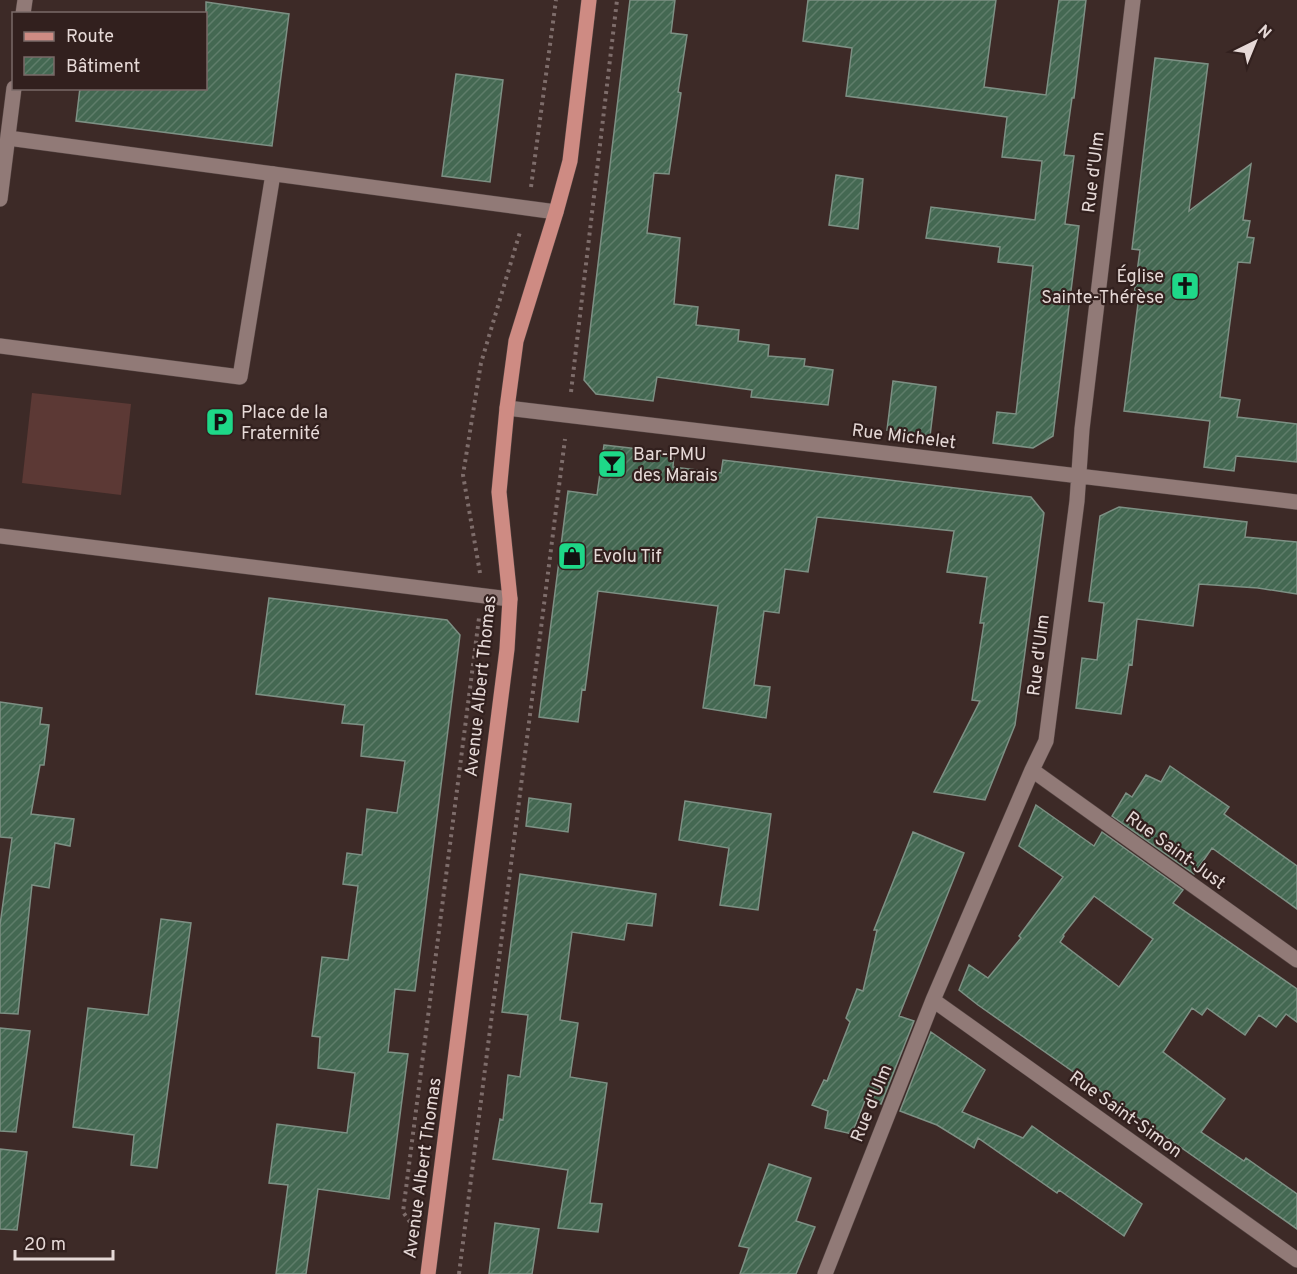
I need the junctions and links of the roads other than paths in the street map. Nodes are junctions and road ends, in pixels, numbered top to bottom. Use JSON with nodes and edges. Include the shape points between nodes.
{"nodes":[{"id":1,"x":589,"y":0,"type":"edge"},
{"id":2,"x":1132,"y":0,"type":"edge"},
{"id":3,"x":14,"y":90,"type":"edge"},
{"id":4,"x":8,"y":138,"type":"junction"},
{"id":5,"x":3,"y":155,"type":"edge"},
{"id":6,"x":273,"y":174,"type":"junction"},
{"id":7,"x":0,"y":199,"type":"edge"},
{"id":8,"x":556,"y":212,"type":"junction"},
{"id":9,"x":0,"y":346,"type":"edge"},
{"id":10,"x":507,"y":408,"type":"junction"},
{"id":11,"x":1078,"y":475,"type":"junction"},
{"id":12,"x":1297,"y":502,"type":"edge"},
{"id":13,"x":0,"y":536,"type":"edge"},
{"id":14,"x":510,"y":599,"type":"junction"},
{"id":15,"x":1032,"y":770,"type":"junction"},
{"id":16,"x":1297,"y":960,"type":"edge"},
{"id":17,"x":933,"y":1000,"type":"junction"},
{"id":18,"x":1297,"y":1260,"type":"edge"},
{"id":19,"x":428,"y":1274,"type":"edge"},
{"id":20,"x":825,"y":1274,"type":"edge"}],
"edges":[{"from":1,"to":8,"type":"main road","name":"Avenue Albert Thomas","via":[[570,161]]},
{"from":2,"to":11,"type":"street","name":"Rue d'Ulm"},
{"from":3,"to":4,"type":"street"},
{"from":4,"to":5,"type":"street"},
{"from":4,"to":6,"type":"street"},
{"from":5,"to":7,"type":"street"},
{"from":6,"to":8,"type":"street"},
{"from":6,"to":9,"type":"street","via":[[240,377]]},
{"from":8,"to":10,"type":"main road","name":"Avenue Albert Thomas","via":[[516,341]]},
{"from":10,"to":11,"type":"street","name":"Rue Michelet"},
{"from":10,"to":14,"type":"main road","name":"Avenue Albert Thomas","via":[[500,492]]},
{"from":11,"to":12,"type":"street","name":"Rue Michelet"},
{"from":11,"to":15,"type":"street","name":"Rue d'Ulm","via":[[1046,741]]},
{"from":13,"to":14,"type":"street"},
{"from":14,"to":19,"type":"main road","name":"Avenue Albert Thomas","via":[[506,661]]},
{"from":15,"to":16,"type":"street","name":"Rue Saint-Just"},
{"from":15,"to":17,"type":"street","name":"Rue d'Ulm"},
{"from":17,"to":18,"type":"street","name":"Rue Saint-Simon"},
{"from":17,"to":20,"type":"street","name":"Rue d'Ulm"}]}
